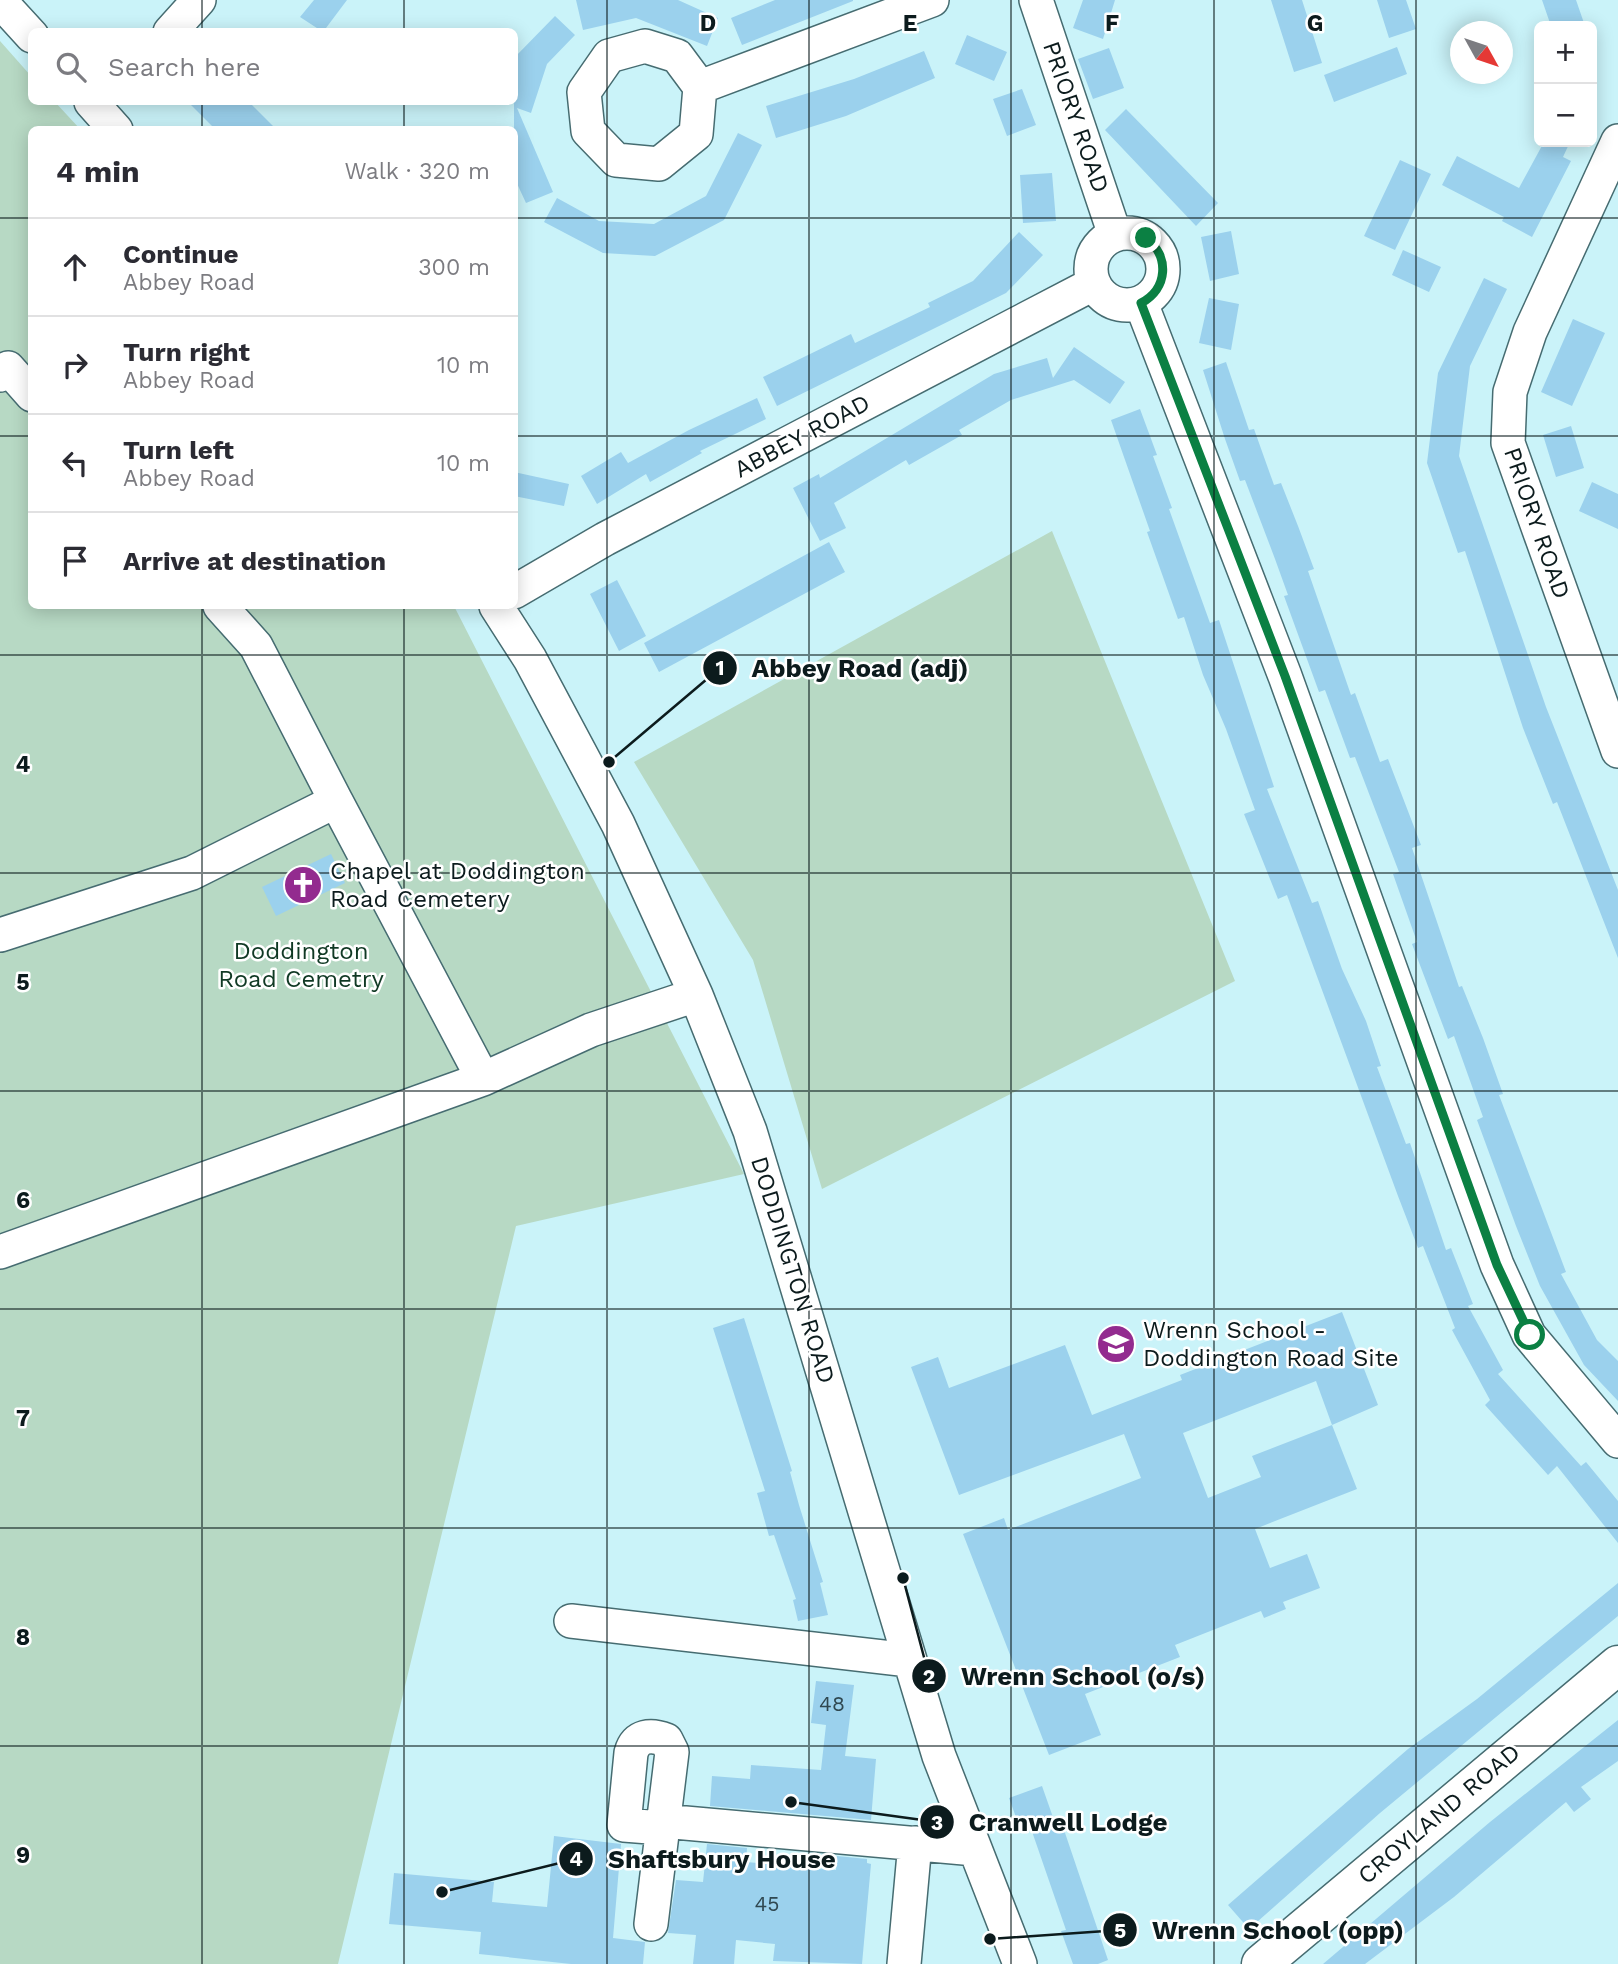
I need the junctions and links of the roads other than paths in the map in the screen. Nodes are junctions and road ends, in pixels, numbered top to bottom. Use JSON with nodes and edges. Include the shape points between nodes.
{"nodes":[{"id":1,"x":199,"y":0,"type":"edge"},
{"id":2,"x":932,"y":0,"type":"edge"},
{"id":3,"x":1036,"y":0,"type":"edge"},
{"id":4,"x":0,"y":1,"type":"edge"},
{"id":5,"x":174,"y":28,"type":"edge"},
{"id":6,"x":28,"y":32,"type":"edge"},
{"id":7,"x":700,"y":86,"type":"dead end"},
{"id":8,"x":1618,"y":141,"type":"edge"},
{"id":9,"x":1115,"y":235,"type":"junction"},
{"id":10,"x":1093,"y":284,"type":"junction"},
{"id":11,"x":1141,"y":303,"type":"junction"},
{"id":12,"x":0,"y":375,"type":"edge"},
{"id":13,"x":28,"y":390,"type":"edge"},
{"id":14,"x":518,"y":590,"type":"edge"},
{"id":15,"x":223,"y":609,"type":"edge"},
{"id":16,"x":498,"y":609,"type":"edge"},
{"id":17,"x":1618,"y":751,"type":"edge"},
{"id":18,"x":336,"y":801,"type":"junction"},
{"id":19,"x":0,"y":936,"type":"edge"},
{"id":20,"x":696,"y":995,"type":"junction"},
{"id":21,"x":484,"y":1079,"type":"junction"},
{"id":22,"x":0,"y":1252,"type":"edge"},
{"id":23,"x":1618,"y":1441,"type":"edge"},
{"id":24,"x":571,"y":1621,"type":"dead end"},
{"id":25,"x":909,"y":1660,"type":"junction"},
{"id":26,"x":1618,"y":1665,"type":"edge"},
{"id":27,"x":915,"y":1843,"type":"junction"},
{"id":28,"x":975,"y":1849,"type":"junction"},
{"id":29,"x":651,"y":1924,"type":"dead end"},
{"id":30,"x":904,"y":1964,"type":"edge"},
{"id":31,"x":1020,"y":1964,"type":"edge"},
{"id":32,"x":1261,"y":1964,"type":"edge"}],
"edges":[{"from":1,"to":5,"type":"street"},
{"from":2,"to":7,"type":"street"},
{"from":3,"to":9,"type":"street","name":"PRIORY ROAD"},
{"from":4,"to":6,"type":"street"},
{"from":8,"to":17,"type":"street","name":"PRIORY ROAD","via":[[1530,332],[1510,392],[1508,443]]},
{"from":9,"to":10,"type":"street","via":[[1095,251],[1090,267]]},
{"from":9,"to":11,"type":"street","via":[[1131,233],[1146,238],[1161,256],[1162,280],[1154,294]]},
{"from":10,"to":11,"type":"street","via":[[1113,304]]},
{"from":10,"to":14,"type":"street","name":"ABBEY ROAD","via":[[605,538]]},
{"from":11,"to":23,"type":"street","via":[[1285,676],[1497,1265],[1530,1335]]},
{"from":12,"to":13,"type":"street","via":[[8,368]]},
{"from":15,"to":18,"type":"street","via":[[256,646]]},
{"from":16,"to":20,"type":"street","name":"DODDINGTON ROAD","via":[[530,659],[618,824]]},
{"from":18,"to":19,"type":"street","via":[[192,873]]},
{"from":18,"to":21,"type":"street"},
{"from":20,"to":21,"type":"street","via":[[591,1030]]},
{"from":20,"to":25,"type":"street","name":"DODDINGTON ROAD","via":[[758,1157]]},
{"from":21,"to":22,"type":"street"},
{"from":24,"to":25,"type":"street"},
{"from":25,"to":28,"type":"street","name":"DODDINGTON ROAD"},
{"from":26,"to":32,"type":"main road","name":"CROYLAND ROAD"},
{"from":27,"to":28,"type":"street"},
{"from":27,"to":29,"type":"street","via":[[663,1824]]},
{"from":27,"to":30,"type":"street"},
{"from":28,"to":31,"type":"street","name":"DODDINGTON ROAD"}]}
